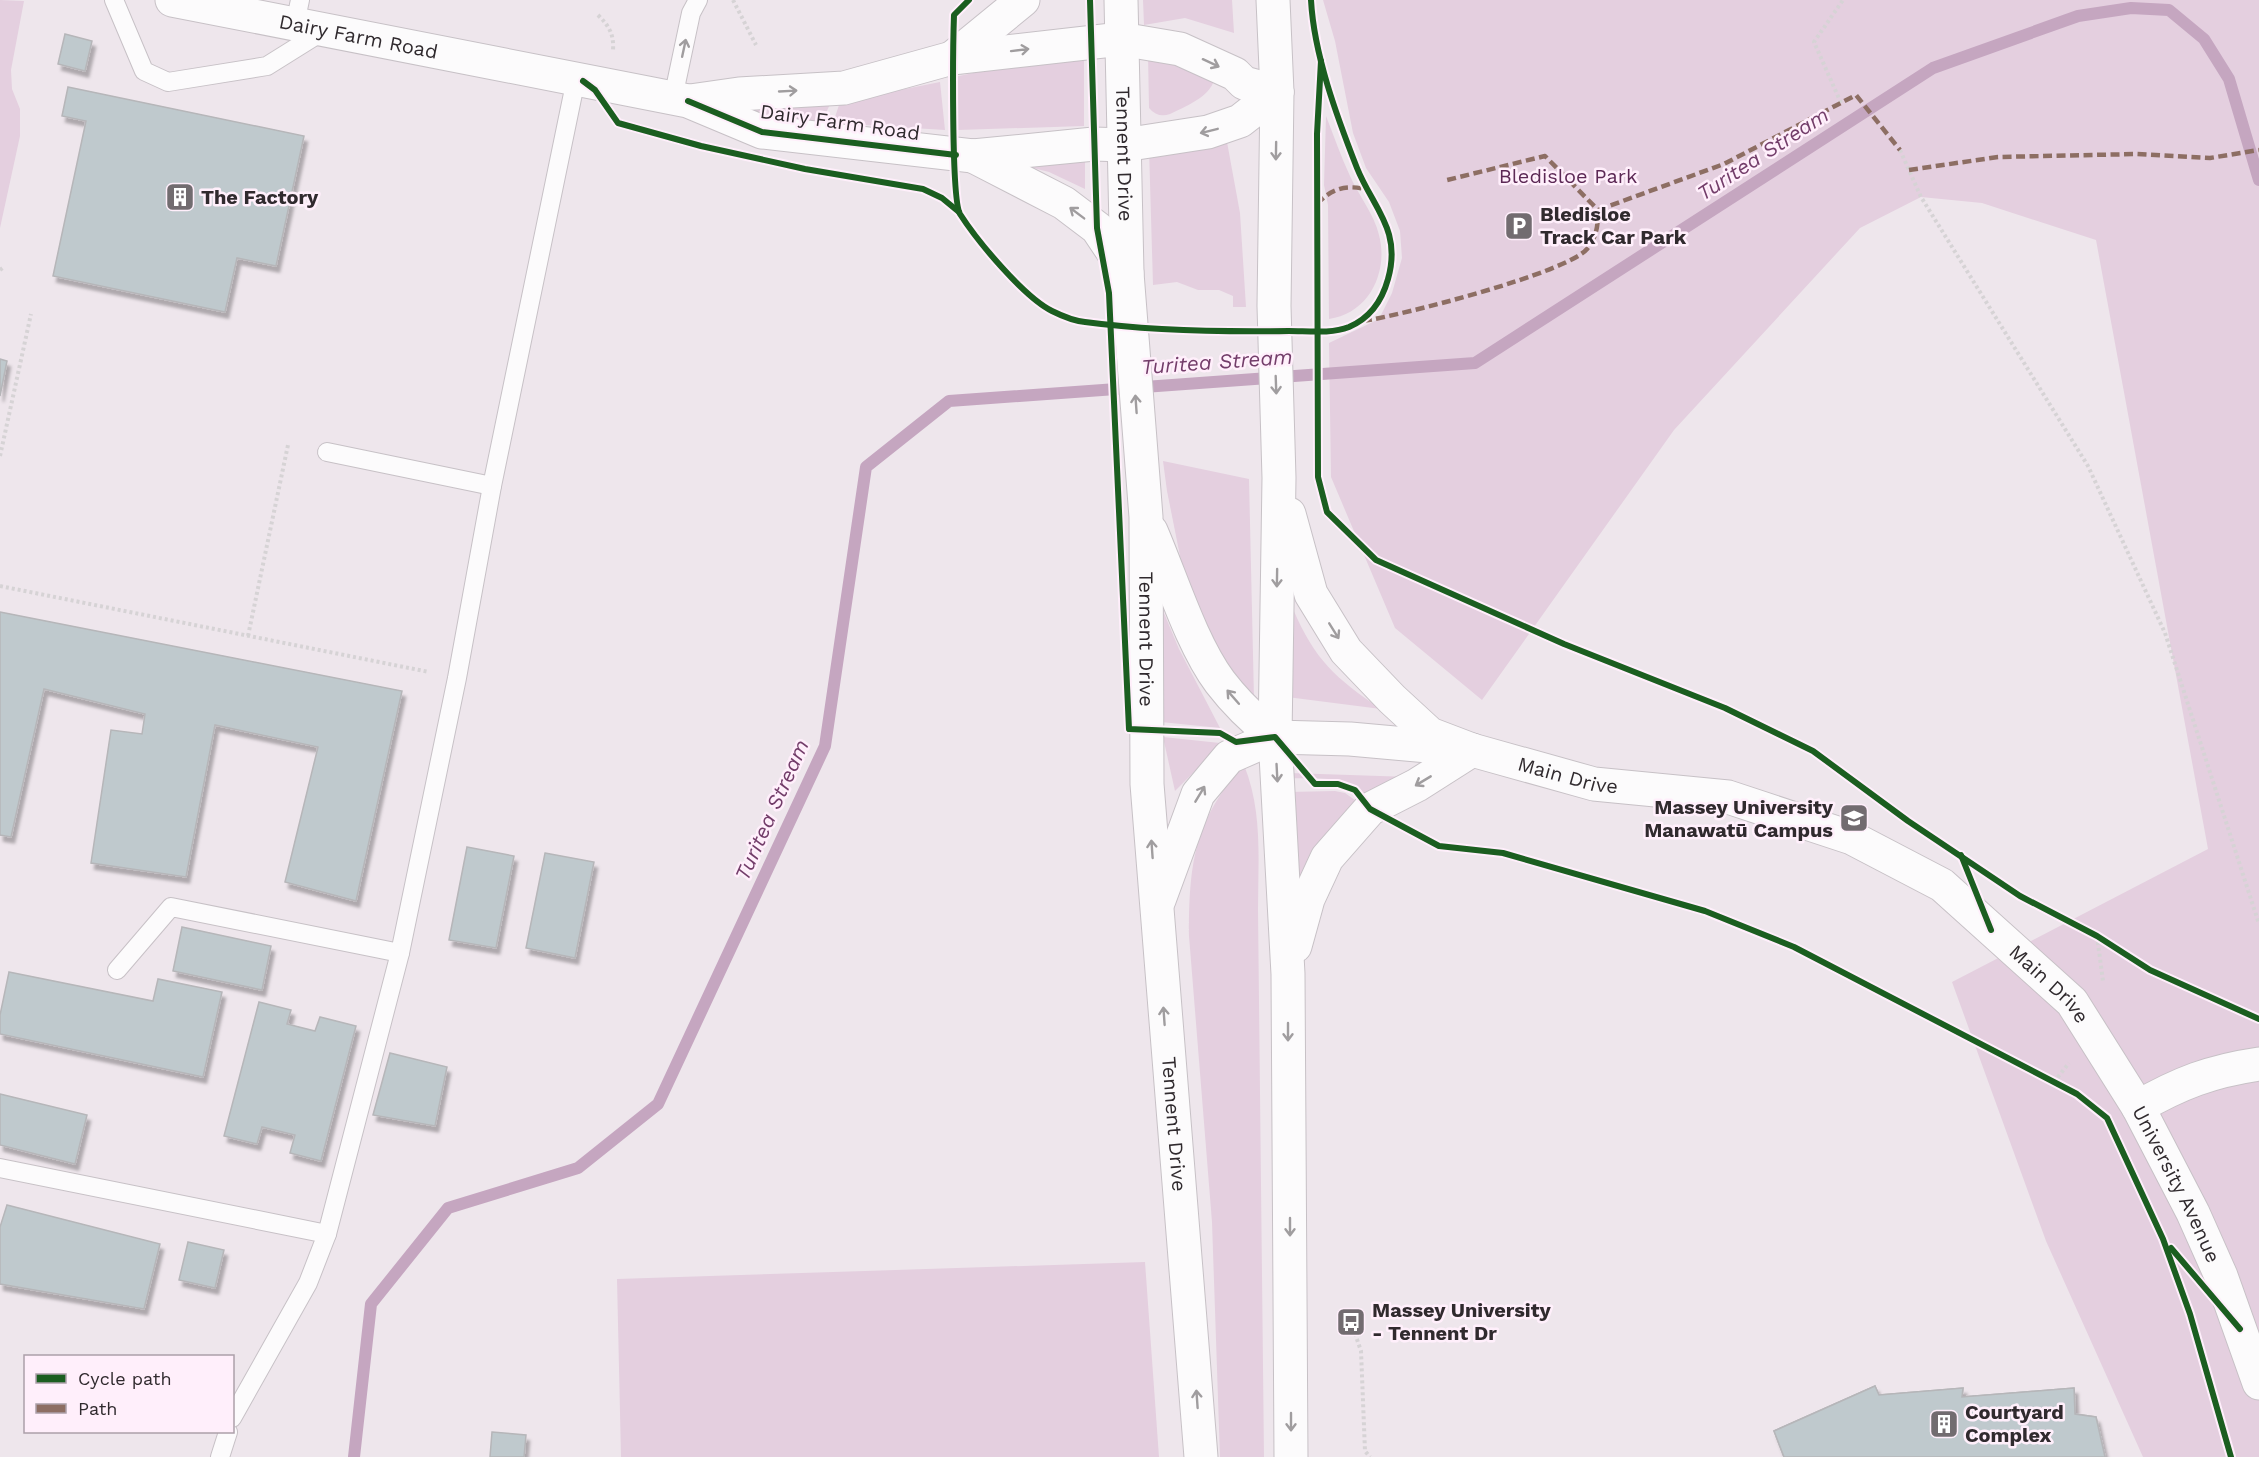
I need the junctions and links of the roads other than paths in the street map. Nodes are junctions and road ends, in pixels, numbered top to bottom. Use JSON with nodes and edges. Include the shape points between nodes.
{"nodes":[{"id":1,"x":114,"y":0,"type":"edge"},
{"id":2,"x":172,"y":0,"type":"edge"},
{"id":3,"x":698,"y":0,"type":"edge"},
{"id":4,"x":1023,"y":0,"type":"edge"},
{"id":5,"x":1120,"y":0,"type":"edge"},
{"id":6,"x":1273,"y":0,"type":"edge"},
{"id":7,"x":307,"y":18,"type":"edge"},
{"id":8,"x":1121,"y":39,"type":"junction"},
{"id":9,"x":952,"y":58,"type":"junction"},
{"id":10,"x":576,"y":79,"type":"junction"},
{"id":11,"x":1277,"y":92,"type":"junction"},
{"id":12,"x":680,"y":99,"type":"junction"},
{"id":13,"x":1124,"y":145,"type":"junction"},
{"id":14,"x":973,"y":156,"type":"junction"},
{"id":15,"x":1128,"y":282,"type":"junction"},
{"id":16,"x":327,"y":452,"type":"dead end"},
{"id":17,"x":1279,"y":478,"type":"junction"},
{"id":18,"x":492,"y":486,"type":"junction"},
{"id":19,"x":1146,"y":518,"type":"junction"},
{"id":20,"x":1275,"y":737,"type":"junction"},
{"id":21,"x":1472,"y":750,"type":"junction"},
{"id":22,"x":1156,"y":907,"type":"junction"},
{"id":23,"x":400,"y":953,"type":"junction"},
{"id":24,"x":117,"y":970,"type":"dead end"},
{"id":25,"x":1288,"y":974,"type":"junction"},
{"id":26,"x":2259,"y":1064,"type":"edge"},
{"id":27,"x":2138,"y":1107,"type":"junction"},
{"id":28,"x":0,"y":1168,"type":"edge"},
{"id":29,"x":327,"y":1234,"type":"junction"},
{"id":30,"x":2259,"y":1383,"type":"edge"},
{"id":31,"x":234,"y":1414,"type":"edge"},
{"id":32,"x":227,"y":1433,"type":"edge"},
{"id":33,"x":219,"y":1457,"type":"edge"},
{"id":34,"x":1201,"y":1457,"type":"edge"},
{"id":35,"x":1291,"y":1457,"type":"edge"}],
"edges":[{"from":1,"to":7,"type":"lane","via":[[144,71],[168,81],[267,66]]},
{"from":2,"to":7,"type":"main road","name":"Dairy Farm Road"},
{"from":12,"to":3,"type":"lane","one_way":true,"via":[[691,13]]},
{"from":4,"to":9,"type":"main road","name":"Dairy Farm Road"},
{"from":5,"to":8,"type":"main road","name":"Tennent Drive"},
{"from":6,"to":11,"type":"main road"},
{"from":7,"to":10,"type":"main road","name":"Dairy Farm Road"},
{"from":9,"to":8,"type":"main road","name":"Dairy Farm Road","one_way":true},
{"from":8,"to":11,"type":"main road","name":"Dairy Farm Road","one_way":true,"via":[[1180,49],[1236,74],[1244,83]]},
{"from":8,"to":13,"type":"main road","name":"Tennent Drive"},
{"from":12,"to":9,"type":"main road","name":"Dairy Farm Road","one_way":true,"via":[[844,88]]},
{"from":10,"to":12,"type":"main road","name":"Dairy Farm Road"},
{"from":10,"to":18,"type":"lane"},
{"from":11,"to":13,"type":"main road","name":"Dairy Farm Road","one_way":true,"via":[[1240,121],[1208,132]]},
{"from":11,"to":17,"type":"main road","one_way":true,"via":[[1274,306]]},
{"from":12,"to":14,"type":"main road","name":"Dairy Farm Road","via":[[762,132]]},
{"from":13,"to":14,"type":"main road","name":"Dairy Farm Road","via":[[1094,144]]},
{"from":13,"to":15,"type":"main road","name":"Tennent Drive"},
{"from":15,"to":14,"type":"main road","name":"Dairy Farm Road","one_way":true,"via":[[1096,228],[1064,203]]},
{"from":19,"to":15,"type":"main road","name":"Tennent Drive","one_way":true},
{"from":16,"to":18,"type":"lane"},
{"from":17,"to":20,"type":"main road","one_way":true},
{"from":17,"to":21,"type":"main road","one_way":true,"via":[[1311,594],[1346,651],[1430,734]]},
{"from":18,"to":23,"type":"lane"},
{"from":20,"to":19,"type":"main road","one_way":true,"via":[[1252,719],[1219,681],[1200,647]]},
{"from":22,"to":19,"type":"main road","name":"Tennent Drive","one_way":true,"via":[[1146,751]]},
{"from":20,"to":21,"type":"main road","name":"Main Drive"},
{"from":22,"to":20,"type":"main road","one_way":true,"via":[[1198,794],[1228,758]]},
{"from":20,"to":25,"type":"main road","one_way":true},
{"from":21,"to":25,"type":"main road","one_way":true,"via":[[1370,809],[1327,858],[1308,899]]},
{"from":21,"to":27,"type":"main road","name":"Main Drive","via":[[1594,784],[1728,797],[1852,838],[1942,885],[2072,1002]]},
{"from":34,"to":22,"type":"main road","name":"Tennent Drive","one_way":true},
{"from":23,"to":24,"type":"lane","via":[[171,907]]},
{"from":23,"to":29,"type":"lane"},
{"from":25,"to":35,"type":"main road","one_way":true},
{"from":26,"to":27,"type":"main road","name":"University Avenue","via":[[2219,1070]]},
{"from":27,"to":30,"type":"main road","name":"University Avenue","via":[[2217,1266]]},
{"from":28,"to":29,"type":"lane"},
{"from":29,"to":31,"type":"lane","via":[[308,1284]]},
{"from":32,"to":33,"type":"lane"}]}
